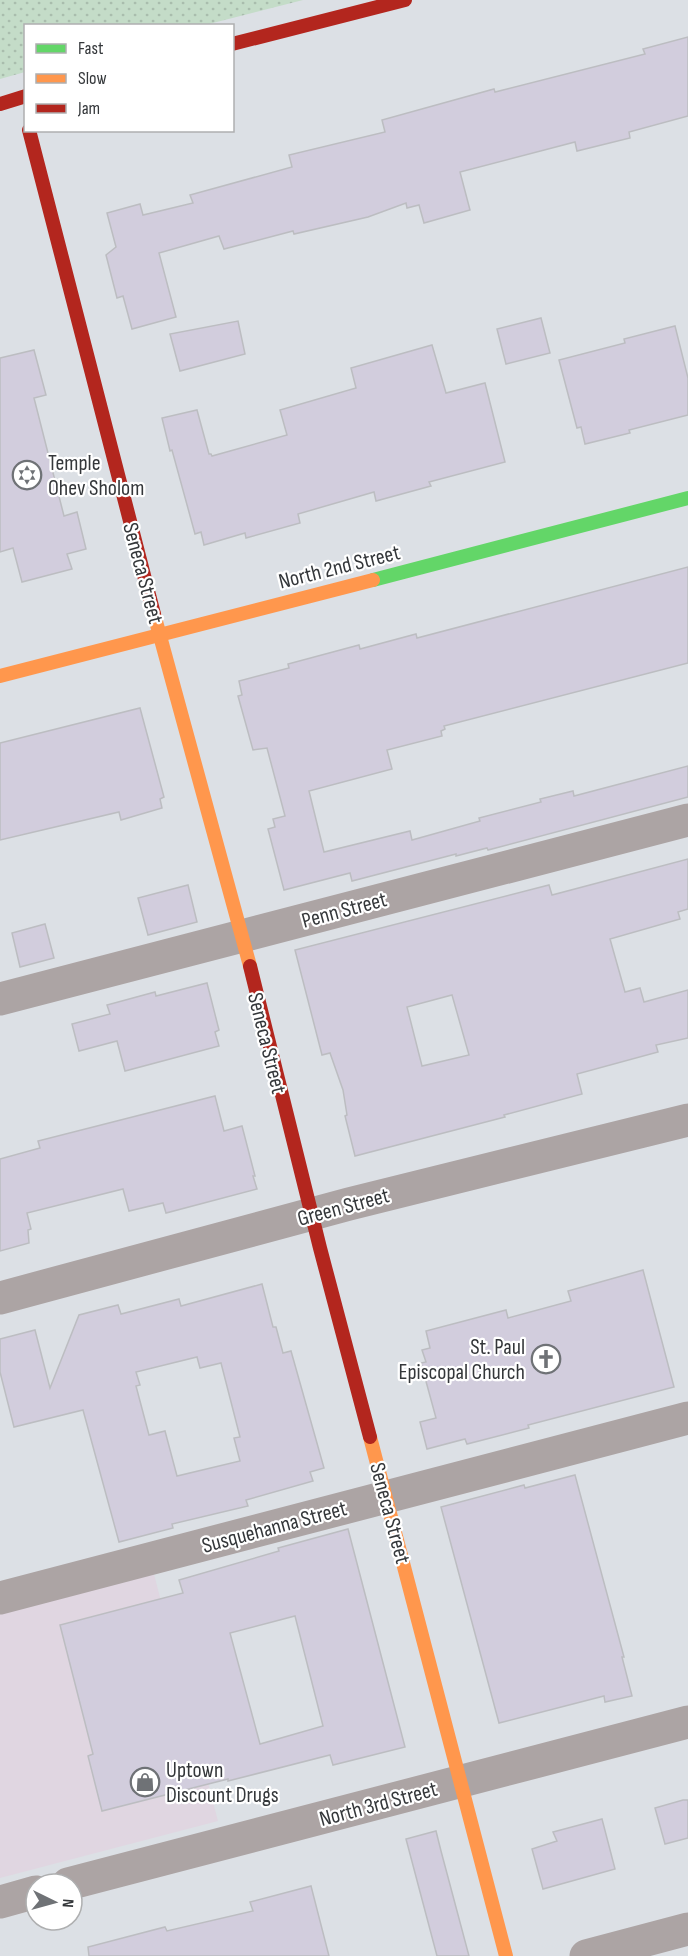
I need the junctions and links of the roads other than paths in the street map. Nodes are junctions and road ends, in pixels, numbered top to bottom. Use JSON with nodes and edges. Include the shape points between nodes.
{"nodes":[{"id":1,"x":405,"y":0,"type":"edge"},
{"id":2,"x":234,"y":43,"type":"edge"},
{"id":3,"x":29,"y":132,"type":"edge"},
{"id":4,"x":688,"y":498,"type":"edge"},
{"id":5,"x":160,"y":634,"type":"junction"},
{"id":6,"x":0,"y":676,"type":"edge"},
{"id":7,"x":688,"y":820,"type":"edge"},
{"id":8,"x":242,"y":936,"type":"junction"},
{"id":9,"x":0,"y":999,"type":"edge"},
{"id":10,"x":688,"y":1120,"type":"edge"},
{"id":11,"x":311,"y":1215,"type":"junction"},
{"id":12,"x":0,"y":1298,"type":"edge"},
{"id":13,"x":688,"y":1418,"type":"edge"},
{"id":14,"x":387,"y":1497,"type":"junction"},
{"id":15,"x":0,"y":1598,"type":"edge"},
{"id":16,"x":688,"y":1722,"type":"edge"},
{"id":17,"x":461,"y":1782,"type":"junction"},
{"id":18,"x":84,"y":1880,"type":"edge"},
{"id":19,"x":24,"y":1895,"type":"edge"},
{"id":20,"x":0,"y":1902,"type":"edge"},
{"id":21,"x":688,"y":1929,"type":"edge"},
{"id":22,"x":506,"y":1956,"type":"edge"},
{"id":23,"x":586,"y":1956,"type":"edge"}],
"edges":[{"from":1,"to":2,"type":"street"},
{"from":3,"to":5,"type":"street","name":"Seneca Street"},
{"from":4,"to":5,"type":"street","name":"North 2nd Street"},
{"from":5,"to":6,"type":"street","name":"North 2nd Street"},
{"from":5,"to":8,"type":"street","name":"Seneca Street"},
{"from":7,"to":8,"type":"street","name":"Penn Street"},
{"from":8,"to":9,"type":"street","name":"Penn Street"},
{"from":8,"to":11,"type":"street","name":"Seneca Street"},
{"from":10,"to":11,"type":"street","name":"Green Street"},
{"from":11,"to":12,"type":"street","name":"Green Street"},
{"from":11,"to":14,"type":"street","name":"Seneca Street"},
{"from":13,"to":14,"type":"street","name":"Susquehanna Street"},
{"from":14,"to":15,"type":"street","name":"Susquehanna Street"},
{"from":14,"to":17,"type":"street","name":"Seneca Street"},
{"from":16,"to":17,"type":"street","name":"North 3rd Street"},
{"from":17,"to":18,"type":"street","name":"North 3rd Street"},
{"from":17,"to":22,"type":"street","name":"Seneca Street"},
{"from":19,"to":20,"type":"street"},
{"from":21,"to":23,"type":"street"}]}
